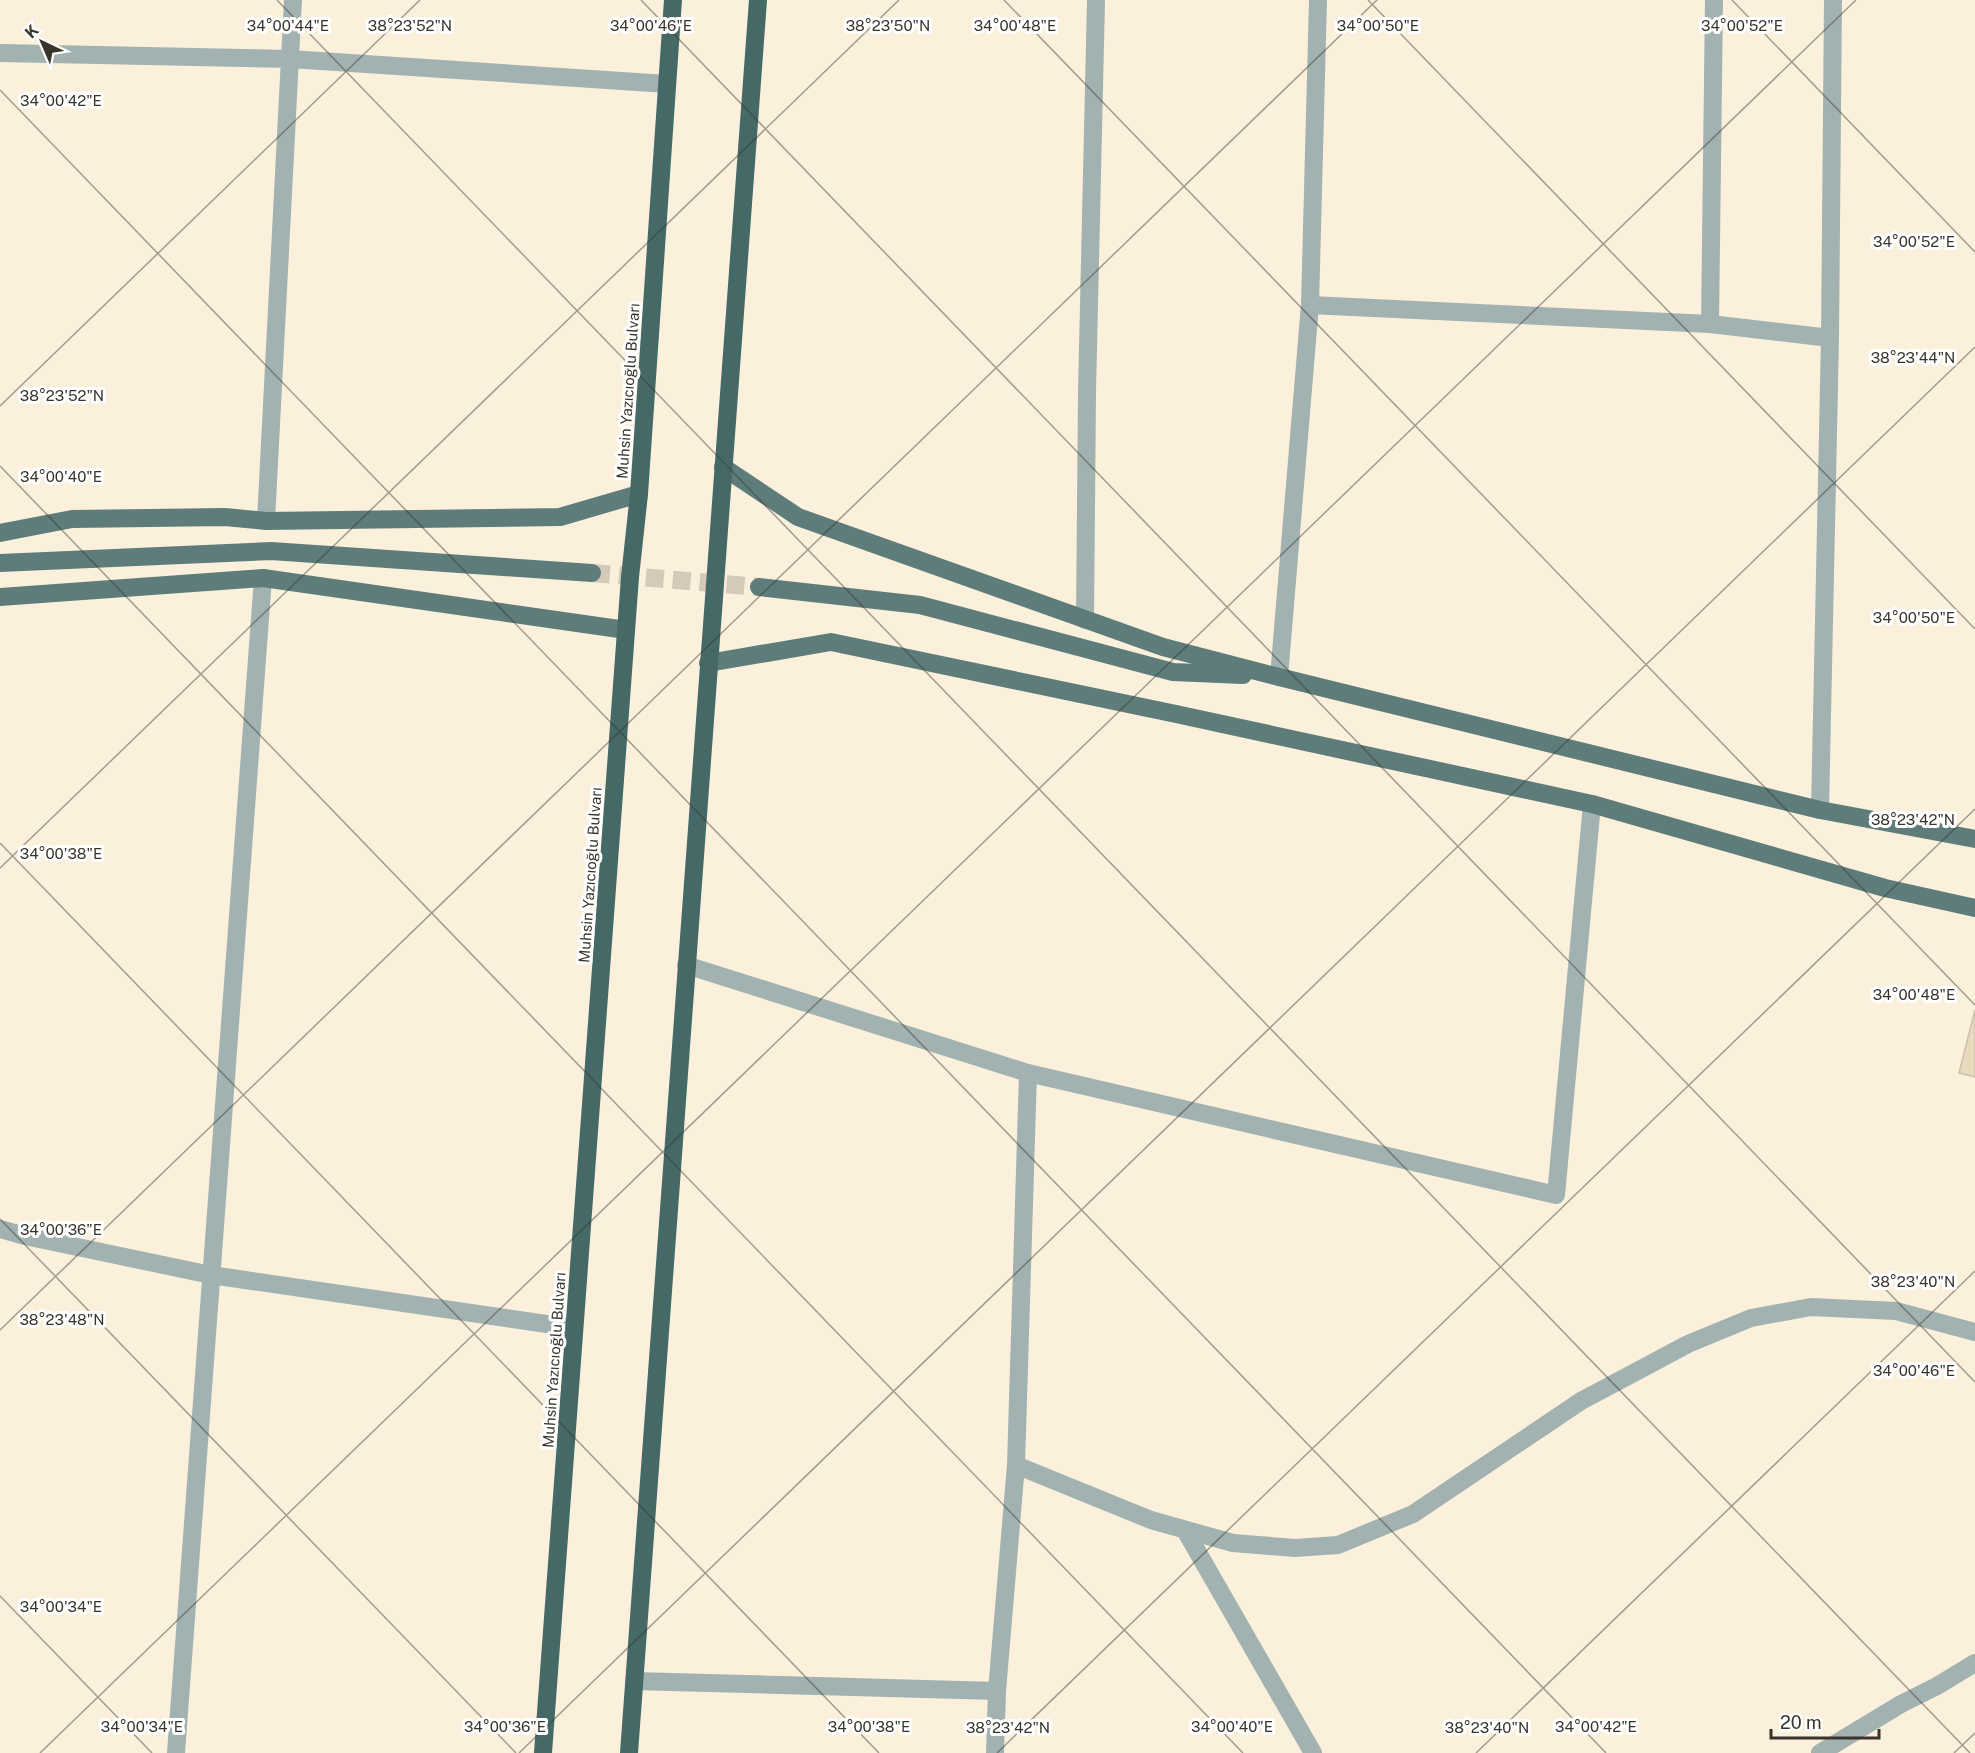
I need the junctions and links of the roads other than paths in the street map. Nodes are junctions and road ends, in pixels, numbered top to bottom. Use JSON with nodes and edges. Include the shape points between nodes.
{"nodes":[{"id":1,"x":293,"y":0,"type":"edge"},
{"id":2,"x":673,"y":0,"type":"edge"},
{"id":3,"x":758,"y":0,"type":"edge"},
{"id":4,"x":1096,"y":0,"type":"edge"},
{"id":5,"x":1318,"y":0,"type":"edge"},
{"id":6,"x":1713,"y":0,"type":"edge"},
{"id":7,"x":1833,"y":0,"type":"edge"},
{"id":8,"x":0,"y":53,"type":"edge"},
{"id":9,"x":290,"y":59,"type":"junction"},
{"id":10,"x":667,"y":84,"type":"junction"},
{"id":11,"x":1310,"y":305,"type":"junction"},
{"id":12,"x":1710,"y":324,"type":"junction"},
{"id":13,"x":1830,"y":338,"type":"junction"},
{"id":14,"x":723,"y":467,"type":"junction"},
{"id":15,"x":639,"y":494,"type":"junction"},
{"id":16,"x":266,"y":521,"type":"junction"},
{"id":17,"x":0,"y":533,"type":"edge"},
{"id":18,"x":0,"y":563,"type":"edge"},
{"id":19,"x":592,"y":573,"type":"tunnel mouth"},
{"id":20,"x":263,"y":578,"type":"junction"},
{"id":21,"x":759,"y":588,"type":"tunnel mouth"},
{"id":22,"x":0,"y":597,"type":"edge"},
{"id":23,"x":1085,"y":620,"type":"junction"},
{"id":24,"x":626,"y":630,"type":"junction"},
{"id":25,"x":708,"y":663,"type":"junction"},
{"id":26,"x":1279,"y":677,"type":"junction"},
{"id":27,"x":1592,"y":804,"type":"junction"},
{"id":28,"x":1820,"y":810,"type":"junction"},
{"id":29,"x":1975,"y":839,"type":"edge"},
{"id":30,"x":1975,"y":908,"type":"edge"},
{"id":31,"x":686,"y":965,"type":"junction"},
{"id":32,"x":1028,"y":1073,"type":"junction"},
{"id":33,"x":0,"y":1229,"type":"edge"},
{"id":34,"x":211,"y":1275,"type":"junction"},
{"id":35,"x":574,"y":1328,"type":"junction"},
{"id":36,"x":1975,"y":1332,"type":"edge"},
{"id":37,"x":1016,"y":1465,"type":"junction"},
{"id":38,"x":1185,"y":1530,"type":"junction"},
{"id":39,"x":1975,"y":1663,"type":"edge"},
{"id":40,"x":634,"y":1681,"type":"junction"},
{"id":41,"x":997,"y":1691,"type":"junction"},
{"id":42,"x":176,"y":1753,"type":"edge"},
{"id":43,"x":543,"y":1753,"type":"edge"},
{"id":44,"x":629,"y":1753,"type":"edge"},
{"id":45,"x":995,"y":1753,"type":"edge"},
{"id":46,"x":1313,"y":1753,"type":"edge"},
{"id":47,"x":1820,"y":1753,"type":"edge"}],
"edges":[{"from":1,"to":9,"type":"street"},
{"from":2,"to":10,"type":"highway","name":"Muhsin Yazıcıoğlu Bulvarı"},
{"from":3,"to":14,"type":"highway"},
{"from":4,"to":23,"type":"street"},
{"from":5,"to":11,"type":"street"},
{"from":6,"to":12,"type":"street"},
{"from":7,"to":13,"type":"street"},
{"from":8,"to":9,"type":"street"},
{"from":9,"to":10,"type":"street"},
{"from":9,"to":16,"type":"street"},
{"from":10,"to":15,"type":"highway","name":"Muhsin Yazıcıoğlu Bulvarı"},
{"from":11,"to":12,"type":"street"},
{"from":11,"to":26,"type":"street"},
{"from":12,"to":13,"type":"street"},
{"from":13,"to":28,"type":"street"},
{"from":14,"to":23,"type":"main road","via":[[798,517]]},
{"from":14,"to":25,"type":"highway"},
{"from":15,"to":16,"type":"main road","via":[[560,517]]},
{"from":15,"to":24,"type":"highway","name":"Muhsin Yazıcıoğlu Bulvarı"},
{"from":16,"to":17,"type":"main road","via":[[225,517],[72,519]]},
{"from":18,"to":19,"type":"main road","via":[[271,551]]},
{"from":20,"to":22,"type":"main road"},
{"from":20,"to":24,"type":"main road"},
{"from":20,"to":34,"type":"street"},
{"from":21,"to":26,"type":"main road","via":[[920,605],[1173,672]]},
{"from":23,"to":26,"type":"main road"},
{"from":24,"to":35,"type":"highway","name":"Muhsin Yazıcıoğlu Bulvarı"},
{"from":25,"to":27,"type":"main road","via":[[831,642]]},
{"from":25,"to":31,"type":"highway"},
{"from":26,"to":28,"type":"main road"},
{"from":27,"to":30,"type":"main road","via":[[1885,888]]},
{"from":27,"to":32,"type":"street","via":[[1556,1195]]},
{"from":28,"to":29,"type":"main road"},
{"from":31,"to":32,"type":"street"},
{"from":31,"to":40,"type":"highway"},
{"from":32,"to":37,"type":"street"},
{"from":33,"to":34,"type":"street"},
{"from":34,"to":35,"type":"street"},
{"from":34,"to":42,"type":"street"},
{"from":35,"to":43,"type":"highway","name":"Muhsin Yazıcıoğlu Bulvarı"},
{"from":36,"to":38,"type":"street","via":[[1896,1311],[1811,1307],[1751,1318],[1688,1344],[1581,1401],[1413,1514],[1338,1545],[1295,1548],[1233,1543]]},
{"from":37,"to":38,"type":"street"},
{"from":37,"to":41,"type":"street"},
{"from":38,"to":46,"type":"street"},
{"from":39,"to":47,"type":"street"},
{"from":40,"to":41,"type":"street"},
{"from":40,"to":44,"type":"highway"},
{"from":41,"to":45,"type":"street"}]}
